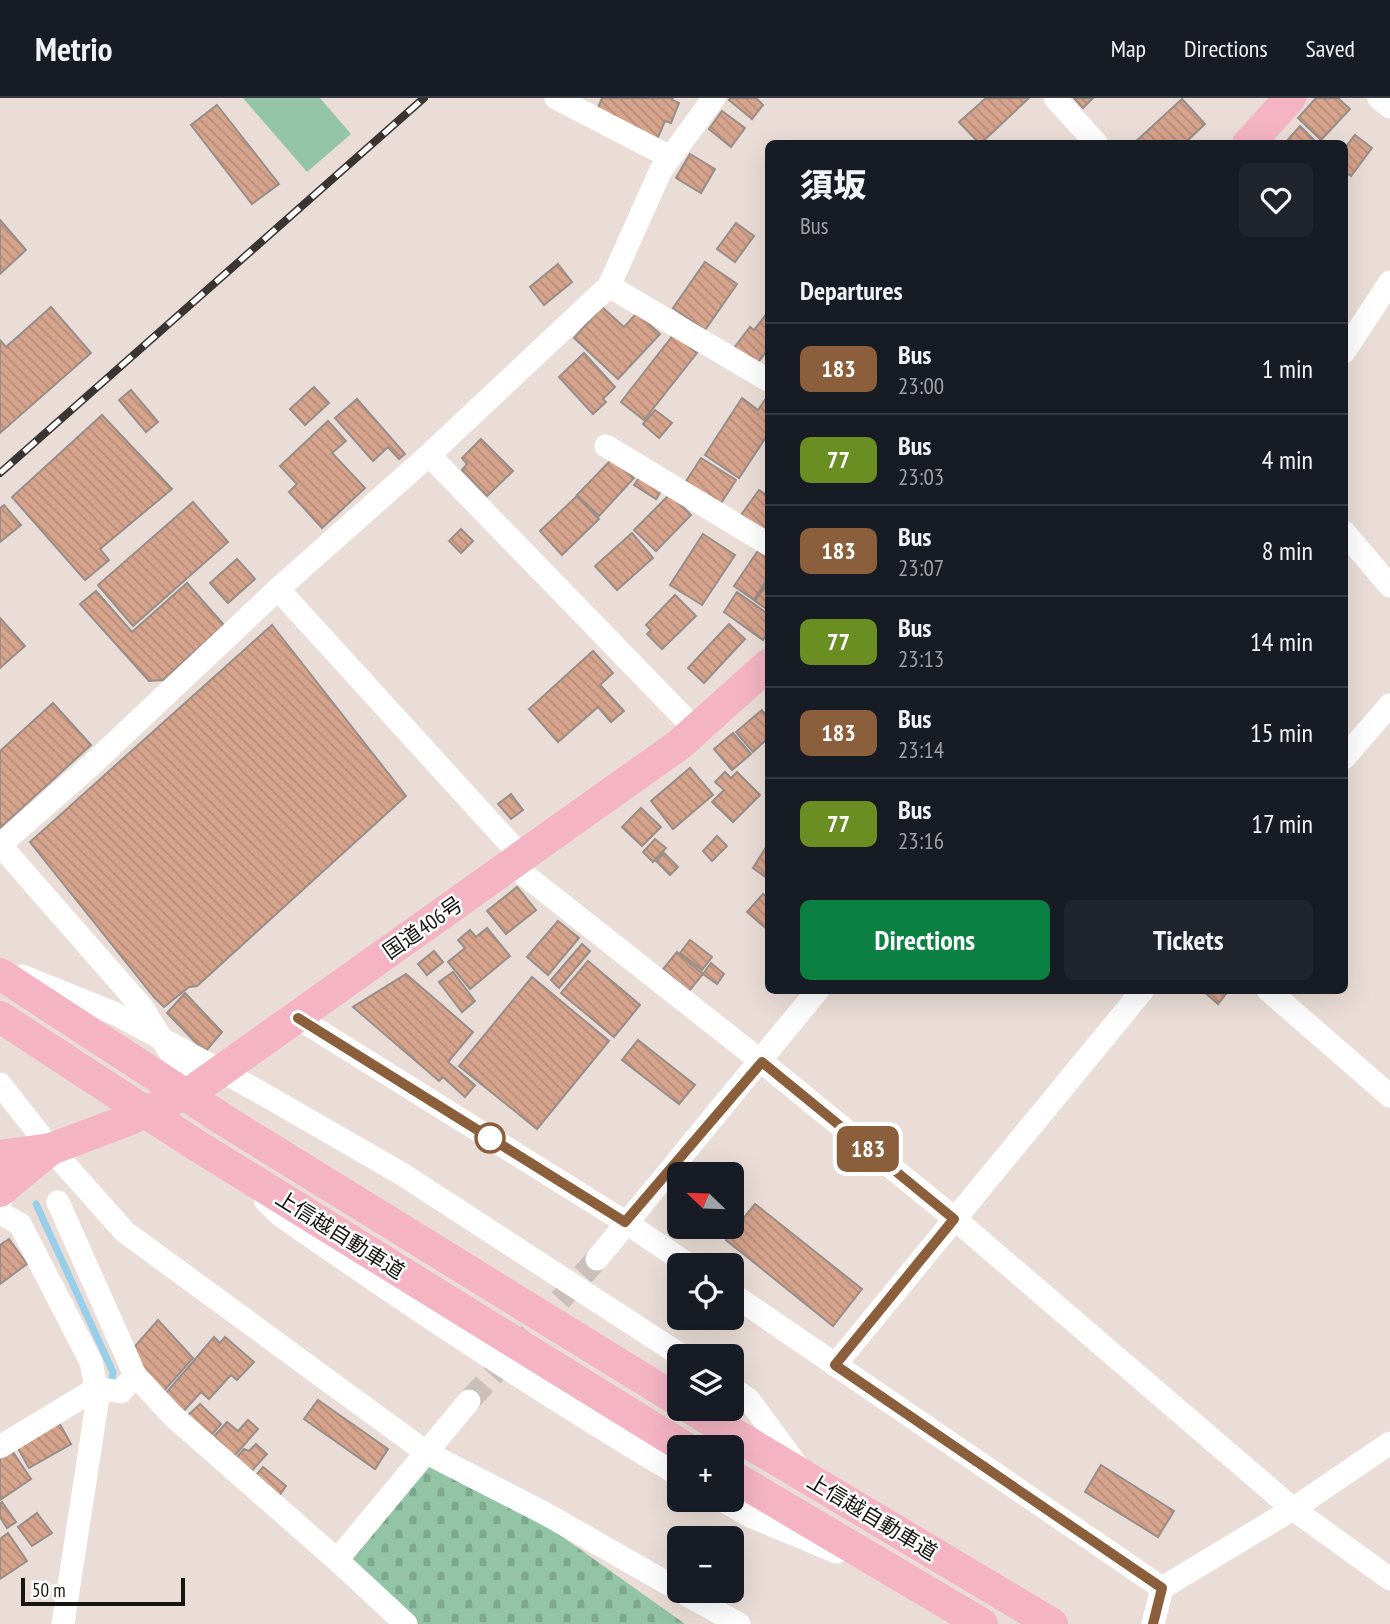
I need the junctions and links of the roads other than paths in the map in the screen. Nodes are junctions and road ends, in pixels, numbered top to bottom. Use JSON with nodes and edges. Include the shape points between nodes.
{"nodes":[{"id":1,"x":556,"y":98,"type":"edge"},
{"id":2,"x":714,"y":98,"type":"edge"},
{"id":3,"x":1055,"y":98,"type":"edge"},
{"id":4,"x":1290,"y":98,"type":"edge"},
{"id":5,"x":1379,"y":98,"type":"edge"},
{"id":6,"x":1390,"y":107,"type":"edge"},
{"id":7,"x":1093,"y":140,"type":"edge"},
{"id":8,"x":1252,"y":140,"type":"edge"},
{"id":9,"x":670,"y":157,"type":"junction"},
{"id":10,"x":1390,"y":282,"type":"edge"},
{"id":11,"x":609,"y":286,"type":"junction"},
{"id":12,"x":1348,"y":346,"type":"edge"},
{"id":13,"x":765,"y":378,"type":"edge"},
{"id":14,"x":606,"y":446,"type":"dead end"},
{"id":15,"x":429,"y":455,"type":"junction"},
{"id":16,"x":1348,"y":538,"type":"edge"},
{"id":17,"x":765,"y":542,"type":"edge"},
{"id":18,"x":1390,"y":586,"type":"edge"},
{"id":19,"x":278,"y":589,"type":"junction"},
{"id":20,"x":765,"y":668,"type":"edge"},
{"id":21,"x":1390,"y":705,"type":"edge"},
{"id":22,"x":696,"y":731,"type":"junction"},
{"id":23,"x":1348,"y":753,"type":"edge"},
{"id":24,"x":0,"y":845,"type":"edge"},
{"id":25,"x":518,"y":861,"type":"junction"},
{"id":26,"x":0,"y":967,"type":"edge"},
{"id":27,"x":0,"y":974,"type":"edge"},
{"id":28,"x":815,"y":994,"type":"edge"},
{"id":29,"x":1140,"y":994,"type":"edge"},
{"id":30,"x":1273,"y":994,"type":"edge"},
{"id":31,"x":0,"y":1017,"type":"edge"},
{"id":32,"x":298,"y":1018,"type":"junction"},
{"id":33,"x":762,"y":1062,"type":"junction"},
{"id":34,"x":0,"y":1084,"type":"edge"},
{"id":35,"x":194,"y":1090,"type":"junction"},
{"id":36,"x":1390,"y":1096,"type":"edge"},
{"id":37,"x":51,"y":1149,"type":"junction"},
{"id":38,"x":0,"y":1156,"type":"edge"},
{"id":39,"x":230,"y":1166,"type":"junction"},
{"id":40,"x":0,"y":1193,"type":"edge"},
{"id":41,"x":58,"y":1202,"type":"dead end"},
{"id":42,"x":0,"y":1214,"type":"edge"},
{"id":43,"x":954,"y":1219,"type":"junction"},
{"id":44,"x":625,"y":1222,"type":"junction"},
{"id":45,"x":671,"y":1253,"type":"edge"},
{"id":46,"x":597,"y":1259,"type":"tunnel mouth"},
{"id":47,"x":744,"y":1302,"type":"edge"},
{"id":48,"x":667,"y":1346,"type":"edge"},
{"id":49,"x":835,"y":1365,"type":"junction"},
{"id":50,"x":135,"y":1374,"type":"junction"},
{"id":51,"x":106,"y":1389,"type":"junction"},
{"id":52,"x":667,"y":1394,"type":"edge"},
{"id":53,"x":744,"y":1396,"type":"edge"},
{"id":54,"x":469,"y":1401,"type":"tunnel mouth"},
{"id":55,"x":712,"y":1421,"type":"edge"},
{"id":56,"x":667,"y":1436,"type":"edge"},
{"id":57,"x":1390,"y":1443,"type":"edge"},
{"id":58,"x":0,"y":1447,"type":"edge"},
{"id":59,"x":427,"y":1453,"type":"junction"},
{"id":60,"x":667,"y":1468,"type":"edge"},
{"id":61,"x":807,"y":1479,"type":"junction"},
{"id":62,"x":744,"y":1483,"type":"edge"},
{"id":63,"x":1293,"y":1509,"type":"junction"},
{"id":64,"x":743,"y":1512,"type":"edge"},
{"id":65,"x":337,"y":1560,"type":"junction"},
{"id":66,"x":1390,"y":1579,"type":"edge"},
{"id":67,"x":908,"y":1580,"type":"junction"},
{"id":68,"x":667,"y":1583,"type":"edge"},
{"id":69,"x":1162,"y":1588,"type":"junction"},
{"id":70,"x":703,"y":1603,"type":"edge"},
{"id":71,"x":63,"y":1624,"type":"edge"},
{"id":72,"x":406,"y":1624,"type":"edge"},
{"id":73,"x":739,"y":1624,"type":"edge"},
{"id":74,"x":982,"y":1624,"type":"edge"},
{"id":75,"x":1052,"y":1624,"type":"edge"},
{"id":76,"x":1153,"y":1624,"type":"edge"}],
"edges":[{"from":1,"to":9,"type":"street"},
{"from":2,"to":9,"type":"street"},
{"from":3,"to":7,"type":"street"},
{"from":4,"to":8,"type":"highway"},
{"from":5,"to":6,"type":"street"},
{"from":9,"to":11,"type":"street"},
{"from":10,"to":12,"type":"street"},
{"from":11,"to":13,"type":"street"},
{"from":11,"to":15,"type":"street"},
{"from":14,"to":17,"type":"street"},
{"from":15,"to":19,"type":"street"},
{"from":15,"to":22,"type":"street"},
{"from":16,"to":18,"type":"street"},
{"from":19,"to":24,"type":"street"},
{"from":19,"to":25,"type":"street"},
{"from":20,"to":22,"type":"highway","name":"国道406号"},
{"from":21,"to":23,"type":"street"},
{"from":22,"to":25,"type":"highway","name":"国道406号"},
{"from":24,"to":35,"type":"street","via":[[141,1006]]},
{"from":25,"to":32,"type":"highway","name":"国道406号"},
{"from":25,"to":33,"type":"street"},
{"from":26,"to":48,"type":"street","via":[[116,1014],[256,1090],[401,1174]]},
{"from":27,"to":52,"type":"highway","name":"上信越自動車道","via":[[227,1122]]},
{"from":28,"to":33,"type":"street"},
{"from":29,"to":43,"type":"street"},
{"from":30,"to":36,"type":"street"},
{"from":31,"to":39,"type":"highway","name":"上信越自動車道"},
{"from":32,"to":35,"type":"highway","name":"国道406号"},
{"from":32,"to":44,"type":"street"},
{"from":33,"to":43,"type":"street"},
{"from":33,"to":44,"type":"street"},
{"from":34,"to":37,"type":"street"},
{"from":35,"to":37,"type":"highway","name":"国道406号"},
{"from":37,"to":38,"type":"highway","name":"国道406号"},
{"from":37,"to":40,"type":"highway","name":"国道406号"},
{"from":37,"to":59,"type":"street","via":[[125,1232]]},
{"from":39,"to":56,"type":"highway","name":"上信越自動車道"},
{"from":39,"to":60,"type":"street","via":[[280,1215],[404,1302]]},
{"from":40,"to":42,"type":"street"},
{"from":41,"to":50,"type":"street"},
{"from":42,"to":51,"type":"street","via":[[20,1224]]},
{"from":43,"to":49,"type":"street"},
{"from":43,"to":63,"type":"street"},
{"from":44,"to":45,"type":"street"},
{"from":44,"to":46,"type":"street"},
{"from":47,"to":49,"type":"street"},
{"from":49,"to":69,"type":"street"},
{"from":50,"to":51,"type":"street","via":[[121,1392]]},
{"from":50,"to":65,"type":"street","via":[[173,1416]]},
{"from":51,"to":58,"type":"street"},
{"from":51,"to":71,"type":"street","via":[[98,1397]]},
{"from":53,"to":61,"type":"street"},
{"from":54,"to":59,"type":"street"},
{"from":55,"to":61,"type":"highway","name":"上信越自動車道"},
{"from":57,"to":63,"type":"street"},
{"from":59,"to":65,"type":"street"},
{"from":59,"to":68,"type":"street"},
{"from":61,"to":75,"type":"highway","name":"上信越自動車道"},
{"from":62,"to":67,"type":"highway","name":"上信越自動車道"},
{"from":63,"to":66,"type":"street"},
{"from":63,"to":69,"type":"street"},
{"from":64,"to":67,"type":"street"},
{"from":65,"to":72,"type":"street"},
{"from":67,"to":74,"type":"highway","name":"上信越自動車道"},
{"from":69,"to":76,"type":"street"},
{"from":70,"to":73,"type":"street"}]}
